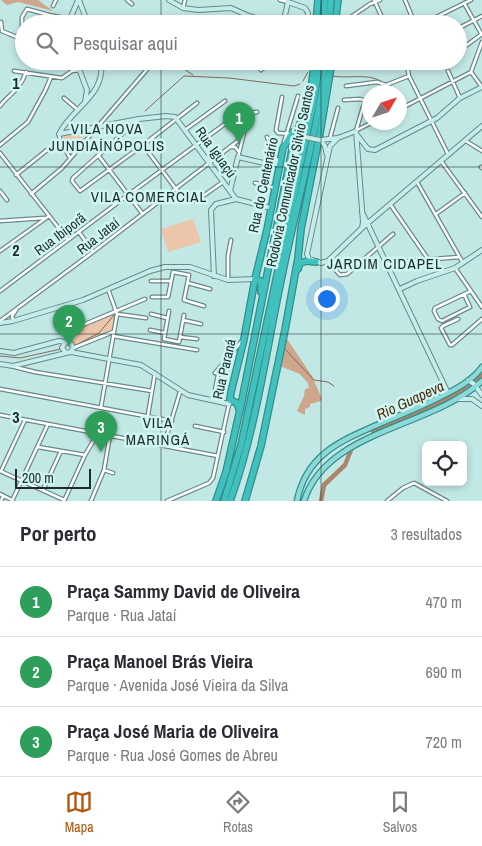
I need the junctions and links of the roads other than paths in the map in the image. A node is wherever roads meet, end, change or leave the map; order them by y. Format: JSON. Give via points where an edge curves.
{"nodes":[{"id":1,"x":56,"y":0,"type":"edge"},
{"id":2,"x":79,"y":0,"type":"edge"},
{"id":3,"x":127,"y":0,"type":"edge"},
{"id":4,"x":169,"y":0,"type":"edge"},
{"id":5,"x":185,"y":0,"type":"edge"},
{"id":6,"x":280,"y":0,"type":"edge"},
{"id":7,"x":318,"y":0,"type":"edge"},
{"id":8,"x":325,"y":0,"type":"edge"},
{"id":9,"x":331,"y":0,"type":"edge"},
{"id":10,"x":339,"y":0,"type":"edge"},
{"id":11,"x":380,"y":0,"type":"edge"},
{"id":12,"x":405,"y":0,"type":"edge"},
{"id":13,"x":470,"y":0,"type":"edge"},
{"id":14,"x":288,"y":1,"type":"edge"},
{"id":15,"x":372,"y":2,"type":"edge"},
{"id":16,"x":464,"y":3,"type":"junction"},
{"id":17,"x":132,"y":4,"type":"dead end"},
{"id":18,"x":53,"y":6,"type":"dead end"},
{"id":19,"x":183,"y":8,"type":"junction"},
{"id":20,"x":73,"y":9,"type":"junction"},
{"id":21,"x":82,"y":9,"type":"junction"},
{"id":22,"x":23,"y":15,"type":"edge"},
{"id":23,"x":49,"y":15,"type":"edge"},
{"id":24,"x":70,"y":15,"type":"edge"},
{"id":25,"x":84,"y":15,"type":"edge"},
{"id":26,"x":247,"y":15,"type":"edge"},
{"id":27,"x":284,"y":15,"type":"edge"},
{"id":28,"x":308,"y":15,"type":"edge"},
{"id":29,"x":317,"y":15,"type":"edge"},
{"id":30,"x":324,"y":15,"type":"edge"},
{"id":31,"x":330,"y":15,"type":"edge"},
{"id":32,"x":338,"y":15,"type":"edge"},
{"id":33,"x":354,"y":15,"type":"edge"},
{"id":34,"x":380,"y":15,"type":"edge"},
{"id":35,"x":411,"y":15,"type":"edge"},
{"id":36,"x":440,"y":15,"type":"edge"},
{"id":37,"x":482,"y":16,"type":"edge"},
{"id":38,"x":473,"y":21,"type":"junction"},
{"id":39,"x":1,"y":22,"type":"dead end"},
{"id":40,"x":467,"y":24,"type":"edge"},
{"id":41,"x":482,"y":35,"type":"edge"},
{"id":42,"x":15,"y":36,"type":"edge"},
{"id":43,"x":482,"y":42,"type":"edge"},
{"id":44,"x":467,"y":45,"type":"dead end"},
{"id":45,"x":79,"y":70,"type":"joint"},
{"id":46,"x":101,"y":70,"type":"edge"},
{"id":47,"x":147,"y":70,"type":"edge"},
{"id":48,"x":312,"y":70,"type":"edge"},
{"id":49,"x":319,"y":70,"type":"edge"},
{"id":50,"x":325,"y":70,"type":"edge"},
{"id":51,"x":330,"y":70,"type":"edge"},
{"id":52,"x":408,"y":70,"type":"edge"},
{"id":53,"x":14,"y":71,"type":"dead end"},
{"id":54,"x":26,"y":72,"type":"junction"},
{"id":55,"x":448,"y":72,"type":"dead end"},
{"id":56,"x":471,"y":72,"type":"junction"},
{"id":57,"x":409,"y":76,"type":"junction"},
{"id":58,"x":51,"y":77,"type":"junction"},
{"id":59,"x":452,"y":83,"type":"junction"},
{"id":60,"x":386,"y":85,"type":"joint"},
{"id":61,"x":346,"y":86,"type":"dead end"},
{"id":62,"x":482,"y":87,"type":"edge"},
{"id":63,"x":87,"y":90,"type":"junction"},
{"id":64,"x":96,"y":91,"type":"junction"},
{"id":65,"x":298,"y":96,"type":"dead end"},
{"id":66,"x":282,"y":97,"type":"dead end"},
{"id":67,"x":64,"y":98,"type":"dead end"},
{"id":68,"x":460,"y":98,"type":"junction"},
{"id":69,"x":420,"y":99,"type":"junction"},
{"id":70,"x":344,"y":100,"type":"dead end"},
{"id":71,"x":225,"y":101,"type":"dead end"},
{"id":72,"x":362,"y":101,"type":"edge"},
{"id":73,"x":86,"y":102,"type":"junction"},
{"id":74,"x":197,"y":103,"type":"dead end"},
{"id":75,"x":0,"y":106,"type":"edge"},
{"id":76,"x":407,"y":106,"type":"edge"},
{"id":77,"x":338,"y":108,"type":"dead end"},
{"id":78,"x":78,"y":110,"type":"junction"},
{"id":79,"x":362,"y":110,"type":"edge"},
{"id":80,"x":257,"y":112,"type":"dead end"},
{"id":81,"x":249,"y":113,"type":"junction"},
{"id":82,"x":139,"y":119,"type":"junction"},
{"id":83,"x":178,"y":119,"type":"junction"},
{"id":84,"x":431,"y":121,"type":"junction"},
{"id":85,"x":482,"y":126,"type":"edge"},
{"id":86,"x":97,"y":127,"type":"junction"},
{"id":87,"x":186,"y":130,"type":"junction"},
{"id":88,"x":362,"y":130,"type":"edge"},
{"id":89,"x":357,"y":133,"type":"junction"},
{"id":90,"x":59,"y":134,"type":"junction"},
{"id":91,"x":294,"y":135,"type":"junction"},
{"id":92,"x":243,"y":137,"type":"junction"},
{"id":93,"x":267,"y":137,"type":"dead end"},
{"id":94,"x":338,"y":138,"type":"junction"},
{"id":95,"x":320,"y":140,"type":"junction"},
{"id":96,"x":329,"y":140,"type":"junction"},
{"id":97,"x":466,"y":141,"type":"junction"},
{"id":98,"x":115,"y":142,"type":"junction"},
{"id":99,"x":196,"y":144,"type":"junction"},
{"id":100,"x":0,"y":145,"type":"edge"},
{"id":101,"x":143,"y":145,"type":"junction"},
{"id":102,"x":231,"y":147,"type":"junction"},
{"id":103,"x":47,"y":150,"type":"dead end"},
{"id":104,"x":482,"y":151,"type":"edge"},
{"id":105,"x":0,"y":154,"type":"edge"},
{"id":106,"x":239,"y":154,"type":"junction"},
{"id":107,"x":98,"y":155,"type":"junction"},
{"id":108,"x":448,"y":156,"type":"junction"},
{"id":109,"x":327,"y":157,"type":"junction"},
{"id":110,"x":70,"y":158,"type":"junction"},
{"id":111,"x":441,"y":162,"type":"junction"},
{"id":112,"x":210,"y":163,"type":"junction"},
{"id":113,"x":279,"y":164,"type":"junction"},
{"id":114,"x":289,"y":166,"type":"junction"},
{"id":115,"x":110,"y":170,"type":"junction"},
{"id":116,"x":162,"y":170,"type":"junction"},
{"id":117,"x":16,"y":175,"type":"junction"},
{"id":118,"x":233,"y":178,"type":"junction"},
{"id":119,"x":223,"y":182,"type":"junction"},
{"id":120,"x":417,"y":182,"type":"junction"},
{"id":121,"x":255,"y":183,"type":"dead end"},
{"id":122,"x":275,"y":188,"type":"junction"},
{"id":123,"x":176,"y":189,"type":"junction"},
{"id":124,"x":0,"y":191,"type":"edge"},
{"id":125,"x":230,"y":191,"type":"junction"},
{"id":126,"x":465,"y":193,"type":"junction"},
{"id":127,"x":31,"y":194,"type":"junction"},
{"id":128,"x":128,"y":195,"type":"junction"},
{"id":129,"x":236,"y":199,"type":"junction"},
{"id":130,"x":7,"y":200,"type":"dead end"},
{"id":131,"x":390,"y":204,"type":"junction"},
{"id":132,"x":271,"y":208,"type":"junction"},
{"id":133,"x":362,"y":212,"type":"junction"},
{"id":134,"x":142,"y":213,"type":"junction"},
{"id":135,"x":436,"y":214,"type":"junction"},
{"id":136,"x":50,"y":216,"type":"junction"},
{"id":137,"x":482,"y":217,"type":"edge"},
{"id":138,"x":45,"y":218,"type":"junction"},
{"id":139,"x":0,"y":221,"type":"edge"},
{"id":140,"x":368,"y":223,"type":"junction"},
{"id":141,"x":362,"y":228,"type":"junction"},
{"id":142,"x":79,"y":232,"type":"junction"},
{"id":143,"x":392,"y":234,"type":"dead end"},
{"id":144,"x":68,"y":240,"type":"junction"},
{"id":145,"x":230,"y":240,"type":"dead end"},
{"id":146,"x":264,"y":245,"type":"junction"},
{"id":147,"x":0,"y":246,"type":"edge"},
{"id":148,"x":7,"y":246,"type":"junction"},
{"id":149,"x":379,"y":246,"type":"junction"},
{"id":150,"x":0,"y":251,"type":"edge"},
{"id":151,"x":480,"y":251,"type":"edge"},
{"id":152,"x":93,"y":252,"type":"junction"},
{"id":153,"x":459,"y":257,"type":"junction"},
{"id":154,"x":482,"y":257,"type":"edge"},
{"id":155,"x":428,"y":259,"type":"junction"},
{"id":156,"x":316,"y":262,"type":"junction"},
{"id":157,"x":328,"y":262,"type":"junction"},
{"id":158,"x":463,"y":263,"type":"junction"},
{"id":159,"x":183,"y":266,"type":"junction"},
{"id":160,"x":455,"y":268,"type":"junction"},
{"id":161,"x":390,"y":269,"type":"junction"},
{"id":162,"x":179,"y":272,"type":"junction"},
{"id":163,"x":184,"y":273,"type":"junction"},
{"id":164,"x":268,"y":273,"type":"junction"},
{"id":165,"x":214,"y":276,"type":"junction"},
{"id":166,"x":255,"y":279,"type":"junction"},
{"id":167,"x":228,"y":280,"type":"junction"},
{"id":168,"x":152,"y":281,"type":"dead end"},
{"id":169,"x":171,"y":281,"type":"junction"},
{"id":170,"x":188,"y":283,"type":"junction"},
{"id":171,"x":292,"y":285,"type":"junction"},
{"id":172,"x":108,"y":289,"type":"junction"},
{"id":173,"x":210,"y":289,"type":"dead end"},
{"id":174,"x":400,"y":289,"type":"junction"},
{"id":175,"x":0,"y":291,"type":"edge"},
{"id":176,"x":471,"y":291,"type":"junction"},
{"id":177,"x":464,"y":294,"type":"junction"},
{"id":178,"x":152,"y":297,"type":"dead end"},
{"id":179,"x":145,"y":299,"type":"dead end"},
{"id":180,"x":204,"y":306,"type":"dead end"},
{"id":181,"x":482,"y":307,"type":"edge"},
{"id":182,"x":17,"y":309,"type":"junction"},
{"id":183,"x":117,"y":310,"type":"junction"},
{"id":184,"x":169,"y":311,"type":"dead end"},
{"id":185,"x":260,"y":312,"type":"junction"},
{"id":186,"x":117,"y":314,"type":"junction"},
{"id":187,"x":151,"y":314,"type":"dead end"},
{"id":188,"x":184,"y":315,"type":"dead end"},
{"id":189,"x":146,"y":318,"type":"dead end"},
{"id":190,"x":168,"y":318,"type":"junction"},
{"id":191,"x":458,"y":319,"type":"dead end"},
{"id":192,"x":482,"y":319,"type":"edge"},
{"id":193,"x":183,"y":320,"type":"junction"},
{"id":194,"x":13,"y":321,"type":"junction"},
{"id":195,"x":0,"y":322,"type":"edge"},
{"id":196,"x":201,"y":324,"type":"dead end"},
{"id":197,"x":78,"y":327,"type":"dead end"},
{"id":198,"x":150,"y":330,"type":"dead end"},
{"id":199,"x":114,"y":332,"type":"junction"},
{"id":200,"x":165,"y":333,"type":"junction"},
{"id":201,"x":113,"y":336,"type":"junction"},
{"id":202,"x":180,"y":337,"type":"junction"},
{"id":203,"x":197,"y":339,"type":"dead end"},
{"id":204,"x":244,"y":339,"type":"junction"},
{"id":205,"x":170,"y":340,"type":"junction"},
{"id":206,"x":174,"y":341,"type":"junction"},
{"id":207,"x":66,"y":342,"type":"junction"},
{"id":208,"x":53,"y":343,"type":"junction"},
{"id":209,"x":169,"y":345,"type":"junction"},
{"id":210,"x":62,"y":346,"type":"junction"},
{"id":211,"x":173,"y":346,"type":"junction"},
{"id":212,"x":197,"y":350,"type":"dead end"},
{"id":213,"x":0,"y":351,"type":"edge"},
{"id":214,"x":70,"y":351,"type":"junction"},
{"id":215,"x":108,"y":359,"type":"junction"},
{"id":216,"x":30,"y":362,"type":"junction"},
{"id":217,"x":0,"y":364,"type":"edge"},
{"id":218,"x":13,"y":366,"type":"junction"},
{"id":219,"x":220,"y":368,"type":"junction"},
{"id":220,"x":482,"y":368,"type":"edge"},
{"id":221,"x":34,"y":372,"type":"junction"},
{"id":222,"x":215,"y":373,"type":"dead end"},
{"id":223,"x":157,"y":374,"type":"junction"},
{"id":224,"x":482,"y":381,"type":"edge"},
{"id":225,"x":105,"y":383,"type":"junction"},
{"id":226,"x":472,"y":383,"type":"junction"},
{"id":227,"x":245,"y":386,"type":"junction"},
{"id":228,"x":0,"y":389,"type":"edge"},
{"id":229,"x":152,"y":391,"type":"junction"},
{"id":230,"x":180,"y":392,"type":"junction"},
{"id":231,"x":231,"y":392,"type":"junction"},
{"id":232,"x":448,"y":393,"type":"junction"},
{"id":233,"x":482,"y":395,"type":"edge"},
{"id":234,"x":241,"y":396,"type":"junction"},
{"id":235,"x":458,"y":399,"type":"junction"},
{"id":236,"x":213,"y":400,"type":"junction"},
{"id":237,"x":231,"y":402,"type":"junction"},
{"id":238,"x":482,"y":406,"type":"edge"},
{"id":239,"x":101,"y":407,"type":"junction"},
{"id":240,"x":240,"y":410,"type":"junction"},
{"id":241,"x":148,"y":415,"type":"junction"},
{"id":242,"x":0,"y":417,"type":"edge"},
{"id":243,"x":25,"y":420,"type":"junction"},
{"id":244,"x":172,"y":421,"type":"junction"},
{"id":245,"x":48,"y":424,"type":"junction"},
{"id":246,"x":195,"y":426,"type":"dead end"},
{"id":247,"x":367,"y":429,"type":"junction"},
{"id":248,"x":224,"y":432,"type":"junction"},
{"id":249,"x":98,"y":433,"type":"junction"},
{"id":250,"x":110,"y":435,"type":"junction"},
{"id":251,"x":350,"y":436,"type":"junction"},
{"id":252,"x":369,"y":439,"type":"junction"},
{"id":253,"x":164,"y":446,"type":"junction"},
{"id":254,"x":353,"y":446,"type":"junction"},
{"id":255,"x":38,"y":447,"type":"junction"},
{"id":256,"x":61,"y":451,"type":"junction"},
{"id":257,"x":85,"y":455,"type":"junction"},
{"id":258,"x":218,"y":456,"type":"junction"},
{"id":259,"x":104,"y":470,"type":"junction"},
{"id":260,"x":1,"y":471,"type":"edge"},
{"id":261,"x":113,"y":472,"type":"dead end"},
{"id":262,"x":22,"y":481,"type":"junction"},
{"id":263,"x":43,"y":490,"type":"junction"},
{"id":264,"x":2,"y":495,"type":"edge"},
{"id":265,"x":13,"y":500,"type":"edge"},
{"id":266,"x":64,"y":500,"type":"edge"},
{"id":267,"x":1,"y":501,"type":"edge"},
{"id":268,"x":91,"y":501,"type":"edge"},
{"id":269,"x":167,"y":501,"type":"edge"},
{"id":270,"x":216,"y":501,"type":"edge"},
{"id":271,"x":224,"y":501,"type":"edge"},
{"id":272,"x":230,"y":501,"type":"edge"},
{"id":273,"x":245,"y":501,"type":"edge"},
{"id":274,"x":297,"y":501,"type":"edge"},
{"id":275,"x":304,"y":501,"type":"edge"},
{"id":276,"x":387,"y":501,"type":"edge"},
{"id":277,"x":447,"y":501,"type":"edge"}],
"edges":[{"from":1,"to":18,"type":"street"},
{"from":2,"to":20,"type":"street"},
{"from":2,"to":21,"type":"street"},
{"from":3,"to":17,"type":"street"},
{"from":4,"to":19,"type":"street"},
{"from":5,"to":19,"type":"street"},
{"from":6,"to":14,"type":"street"},
{"from":7,"to":29,"type":"highway"},
{"from":8,"to":30,"type":"highway"},
{"from":9,"to":31,"type":"highway"},
{"from":10,"to":32,"type":"highway"},
{"from":11,"to":15,"type":"street"},
{"from":12,"to":35,"type":"street"},
{"from":13,"to":16,"type":"street"},
{"from":14,"to":27,"type":"street"},
{"from":14,"to":28,"type":"street","via":[[305,8]]},
{"from":15,"to":33,"type":"street"},
{"from":15,"to":34,"type":"street"},
{"from":16,"to":36,"type":"street"},
{"from":16,"to":38,"type":"street"},
{"from":19,"to":26,"type":"street","via":[[231,8]]},
{"from":20,"to":21,"type":"street","via":[[78,6]]},
{"from":20,"to":24,"type":"street"},
{"from":21,"to":25,"type":"street"},
{"from":22,"to":23,"type":"street","via":[[27,9]]},
{"from":37,"to":38,"type":"street"},
{"from":38,"to":40,"type":"street"},
{"from":38,"to":41,"type":"street"},
{"from":39,"to":42,"type":"street","via":[[2,31]]},
{"from":41,"to":44,"type":"street"},
{"from":43,"to":56,"type":"street"},
{"from":45,"to":58,"type":"street","via":[[62,78]]},
{"from":45,"to":63,"type":"street"},
{"from":46,"to":64,"type":"street"},
{"from":47,"to":86,"type":"street"},
{"from":48,"to":91,"type":"highway","via":[[308,97]]},
{"from":49,"to":271,"type":"highway","name":"Rodovia Comunicador Silvio Santos","via":[[241,445]]},
{"from":50,"to":272,"type":"highway","name":"Rodovia Comunicador Silvio Santos","via":[[248,439]]},
{"from":51,"to":171,"type":"highway"},
{"from":52,"to":57,"type":"street"},
{"from":53,"to":54,"type":"street"},
{"from":54,"to":58,"type":"street"},
{"from":54,"to":75,"type":"street","via":[[21,84]]},
{"from":55,"to":59,"type":"street"},
{"from":56,"to":59,"type":"street"},
{"from":56,"to":62,"type":"street"},
{"from":57,"to":60,"type":"street"},
{"from":57,"to":69,"type":"street"},
{"from":58,"to":100,"type":"street","via":[[28,122]]},
{"from":59,"to":68,"type":"street"},
{"from":59,"to":69,"type":"street"},
{"from":60,"to":61,"type":"street","via":[[377,82]]},
{"from":62,"to":68,"type":"street"},
{"from":63,"to":64,"type":"street","via":[[91,93]]},
{"from":63,"to":73,"type":"street"},
{"from":64,"to":73,"type":"street"},
{"from":65,"to":91,"type":"street","name":"Rua do Centenário"},
{"from":66,"to":91,"type":"street","via":[[276,130]]},
{"from":67,"to":78,"type":"street"},
{"from":68,"to":84,"type":"street"},
{"from":69,"to":76,"type":"street"},
{"from":69,"to":84,"type":"street"},
{"from":70,"to":72,"type":"street"},
{"from":71,"to":87,"type":"street"},
{"from":73,"to":78,"type":"street"},
{"from":74,"to":83,"type":"street"},
{"from":77,"to":96,"type":"street"},
{"from":78,"to":90,"type":"street"},
{"from":79,"to":89,"type":"street"},
{"from":80,"to":81,"type":"street","name":"Rua Ibiporã"},
{"from":81,"to":92,"type":"street"},
{"from":81,"to":99,"type":"street","name":"Rua Ibiporã","via":[[233,118]]},
{"from":82,"to":83,"type":"street","name":"Rua Iguaçú","via":[[172,116]]},
{"from":82,"to":86,"type":"street"},
{"from":82,"to":98,"type":"street"},
{"from":83,"to":87,"type":"street","name":"Rua Iguaçú"},
{"from":83,"to":101,"type":"street"},
{"from":84,"to":89,"type":"street","via":[[375,150],[368,149]]},
{"from":84,"to":108,"type":"street"},
{"from":85,"to":97,"type":"street"},
{"from":86,"to":90,"type":"street"},
{"from":86,"to":110,"type":"street"},
{"from":87,"to":99,"type":"street","name":"Rua Iguaçú"},
{"from":88,"to":89,"type":"street"},
{"from":89,"to":94,"type":"street"},
{"from":89,"to":133,"type":"street"},
{"from":90,"to":110,"type":"street"},
{"from":91,"to":95,"type":"street","bridge":true},
{"from":91,"to":113,"type":"highway","name":"Rua do Centenário","via":[[283,148]]},
{"from":91,"to":114,"type":"highway"},
{"from":92,"to":102,"type":"street","name":"Rua Jataí"},
{"from":92,"to":106,"type":"street"},
{"from":93,"to":113,"type":"street"},
{"from":94,"to":96,"type":"street"},
{"from":94,"to":109,"type":"street","via":[[331,144]]},
{"from":95,"to":96,"type":"street"},
{"from":95,"to":109,"type":"street"},
{"from":97,"to":104,"type":"street"},
{"from":97,"to":108,"type":"street"},
{"from":98,"to":101,"type":"street","via":[[119,145]]},
{"from":98,"to":107,"type":"street"},
{"from":99,"to":112,"type":"street","name":"Rua Iguaçú"},
{"from":99,"to":116,"type":"street","name":"Rua Ibiporã"},
{"from":101,"to":115,"type":"street"},
{"from":101,"to":116,"type":"street"},
{"from":102,"to":106,"type":"street","via":[[235,147]]},
{"from":102,"to":112,"type":"street","name":"Rua Jataí"},
{"from":103,"to":117,"type":"street"},
{"from":105,"to":117,"type":"street"},
{"from":106,"to":113,"type":"street","via":[[268,164]]},
{"from":106,"to":118,"type":"street"},
{"from":107,"to":115,"type":"street"},
{"from":107,"to":115,"type":"street","via":[[72,178],[80,191]]},
{"from":108,"to":111,"type":"street"},
{"from":109,"to":156,"type":"street","via":[[307,254]]},
{"from":110,"to":127,"type":"street","via":[[57,174]]},
{"from":111,"to":120,"type":"street"},
{"from":111,"to":126,"type":"street"},
{"from":112,"to":119,"type":"street","name":"Rua Iguaçú"},
{"from":112,"to":123,"type":"street","name":"Rua Jataí"},
{"from":113,"to":114,"type":"highway","via":[[286,159]]},
{"from":113,"to":122,"type":"highway","name":"Rua do Centenário"},
{"from":114,"to":164,"type":"highway"},
{"from":115,"to":128,"type":"street"},
{"from":116,"to":123,"type":"street"},
{"from":116,"to":128,"type":"street","name":"Rua Ibiporã"},
{"from":117,"to":127,"type":"street"},
{"from":118,"to":119,"type":"street"},
{"from":118,"to":125,"type":"street"},
{"from":119,"to":123,"type":"street","via":[[192,202],[184,199]]},
{"from":119,"to":125,"type":"street","name":"Rua Iguaçú"},
{"from":120,"to":131,"type":"street"},
{"from":120,"to":135,"type":"street"},
{"from":121,"to":122,"type":"street"},
{"from":122,"to":132,"type":"highway","name":"Rua do Centenário"},
{"from":123,"to":134,"type":"street","name":"Rua Jataí"},
{"from":124,"to":130,"type":"street"},
{"from":125,"to":129,"type":"street","name":"Rua Iguaçú"},
{"from":126,"to":135,"type":"street"},
{"from":126,"to":137,"type":"street"},
{"from":127,"to":136,"type":"street"},
{"from":128,"to":134,"type":"street"},
{"from":128,"to":142,"type":"street","name":"Rua Ibiporã"},
{"from":129,"to":132,"type":"street","name":"Rua Iguaçú"},
{"from":129,"to":165,"type":"street","via":[[216,204],[211,210]]},
{"from":131,"to":140,"type":"street"},
{"from":131,"to":155,"type":"street"},
{"from":132,"to":146,"type":"highway","name":"Rua do Centenário"},
{"from":133,"to":140,"type":"street"},
{"from":133,"to":141,"type":"street"},
{"from":134,"to":152,"type":"street","name":"Rua Jataí"},
{"from":135,"to":153,"type":"street"},
{"from":136,"to":138,"type":"street"},
{"from":136,"to":144,"type":"street"},
{"from":138,"to":139,"type":"street"},
{"from":138,"to":148,"type":"street"},
{"from":140,"to":141,"type":"street"},
{"from":140,"to":149,"type":"street"},
{"from":141,"to":157,"type":"street"},
{"from":142,"to":144,"type":"street","name":"Rua Ibiporã"},
{"from":142,"to":152,"type":"street"},
{"from":143,"to":149,"type":"street"},
{"from":144,"to":175,"type":"street","name":"Rua Ibiporã"},
{"from":145,"to":167,"type":"street"},
{"from":146,"to":164,"type":"highway","via":[[261,271],[262,275]]},
{"from":146,"to":166,"type":"highway","name":"Rua do Centenário"},
{"from":147,"to":148,"type":"street"},
{"from":148,"to":150,"type":"street"},
{"from":149,"to":157,"type":"street","via":[[345,275],[338,273]]},
{"from":149,"to":161,"type":"street"},
{"from":151,"to":154,"type":"street"},
{"from":151,"to":158,"type":"street"},
{"from":152,"to":182,"type":"street","name":"Rua Jataí"},
{"from":153,"to":155,"type":"street"},
{"from":153,"to":158,"type":"street"},
{"from":155,"to":161,"type":"street","via":[[409,261]]},
{"from":156,"to":157,"type":"street"},
{"from":156,"to":171,"type":"highway","via":[[300,263]]},
{"from":158,"to":160,"type":"street"},
{"from":159,"to":162,"type":"street"},
{"from":159,"to":163,"type":"street"},
{"from":159,"to":165,"type":"street"},
{"from":159,"to":172,"type":"street","via":[[158,268]]},
{"from":160,"to":174,"type":"street"},
{"from":160,"to":176,"type":"street"},
{"from":161,"to":174,"type":"street"},
{"from":162,"to":163,"type":"street"},
{"from":162,"to":169,"type":"street","via":[[173,272]]},
{"from":163,"to":170,"type":"street","via":[[189,275]]},
{"from":164,"to":185,"type":"highway"},
{"from":165,"to":167,"type":"street"},
{"from":166,"to":167,"type":"street"},
{"from":166,"to":185,"type":"highway","via":[[261,281]]},
{"from":166,"to":204,"type":"highway","name":"Rua Paraná"},
{"from":168,"to":169,"type":"street"},
{"from":169,"to":178,"type":"street","via":[[168,296]]},
{"from":170,"to":173,"type":"street"},
{"from":170,"to":180,"type":"street","via":[[184,300]]},
{"from":171,"to":273,"type":"highway","via":[[260,446]]},
{"from":172,"to":183,"type":"street"},
{"from":172,"to":194,"type":"street"},
{"from":174,"to":232,"type":"street"},
{"from":176,"to":177,"type":"street"},
{"from":176,"to":181,"type":"street"},
{"from":177,"to":177,"type":"street","via":[[435,308],[438,319],[442,321],[469,308]]},
{"from":179,"to":183,"type":"street"},
{"from":182,"to":194,"type":"street","via":[[12,316]]},
{"from":182,"to":195,"type":"street","name":"Rua Jataí"},
{"from":183,"to":186,"type":"street"},
{"from":183,"to":197,"type":"street"},
{"from":184,"to":190,"type":"street"},
{"from":185,"to":227,"type":"highway"},
{"from":186,"to":189,"type":"street"},
{"from":186,"to":199,"type":"street"},
{"from":187,"to":190,"type":"street"},
{"from":188,"to":193,"type":"street"},
{"from":190,"to":200,"type":"street"},
{"from":191,"to":192,"type":"street","via":[[442,327],[450,345]]},
{"from":193,"to":196,"type":"street"},
{"from":193,"to":202,"type":"street"},
{"from":194,"to":195,"type":"street"},
{"from":198,"to":200,"type":"street"},
{"from":199,"to":201,"type":"street"},
{"from":199,"to":214,"type":"street"},
{"from":200,"to":205,"type":"street","via":[[164,339]]},
{"from":201,"to":209,"type":"street"},
{"from":201,"to":215,"type":"street"},
{"from":202,"to":203,"type":"street"},
{"from":202,"to":206,"type":"street","via":[[179,342]]},
{"from":204,"to":219,"type":"street"},
{"from":204,"to":231,"type":"highway","name":"Rua Paraná"},
{"from":205,"to":206,"type":"street"},
{"from":205,"to":209,"type":"street"},
{"from":206,"to":211,"type":"street"},
{"from":207,"to":208,"type":"street"},
{"from":207,"to":210,"type":"street"},
{"from":207,"to":214,"type":"street","via":[[70,343]]},
{"from":208,"to":210,"type":"street"},
{"from":208,"to":213,"type":"street","via":[[14,353]]},
{"from":209,"to":211,"type":"street"},
{"from":210,"to":214,"type":"street","via":[[63,350]]},
{"from":211,"to":212,"type":"street"},
{"from":214,"to":215,"type":"street"},
{"from":214,"to":216,"type":"street"},
{"from":215,"to":223,"type":"street","via":[[142,365]]},
{"from":215,"to":225,"type":"street"},
{"from":216,"to":218,"type":"street"},
{"from":216,"to":221,"type":"street"},
{"from":217,"to":218,"type":"street"},
{"from":218,"to":221,"type":"street"},
{"from":219,"to":222,"type":"street"},
{"from":219,"to":236,"type":"street"},
{"from":220,"to":226,"type":"main road"},
{"from":221,"to":225,"type":"street"},
{"from":223,"to":229,"type":"street"},
{"from":223,"to":230,"type":"street"},
{"from":224,"to":226,"type":"main road"},
{"from":225,"to":229,"type":"street"},
{"from":225,"to":239,"type":"street"},
{"from":226,"to":232,"type":"main road"},
{"from":226,"to":233,"type":"street"},
{"from":226,"to":235,"type":"main road"},
{"from":227,"to":234,"type":"highway"},
{"from":227,"to":240,"type":"highway"},
{"from":228,"to":239,"type":"street"},
{"from":229,"to":241,"type":"street"},
{"from":230,"to":236,"type":"street"},
{"from":230,"to":244,"type":"street"},
{"from":231,"to":234,"type":"highway","via":[[235,398]]},
{"from":231,"to":237,"type":"highway","name":"Rua Paraná"},
{"from":232,"to":247,"type":"main road"},
{"from":234,"to":237,"type":"highway","via":[[240,400]]},
{"from":235,"to":238,"type":"street","via":[[472,399]]},
{"from":235,"to":252,"type":"main road"},
{"from":236,"to":237,"type":"street"},
{"from":237,"to":240,"type":"highway"},
{"from":237,"to":248,"type":"street","name":"Rua Paraná"},
{"from":239,"to":241,"type":"street"},
{"from":240,"to":270,"type":"highway"},
{"from":241,"to":244,"type":"street"},
{"from":242,"to":243,"type":"street"},
{"from":243,"to":245,"type":"street"},
{"from":243,"to":260,"type":"street"},
{"from":244,"to":253,"type":"street"},
{"from":245,"to":249,"type":"street"},
{"from":245,"to":255,"type":"street"},
{"from":246,"to":248,"type":"street"},
{"from":247,"to":251,"type":"main road"},
{"from":247,"to":252,"type":"main road","via":[[371,433]]},
{"from":248,"to":258,"type":"street","name":"Rua Paraná"},
{"from":249,"to":250,"type":"street"},
{"from":249,"to":257,"type":"street"},
{"from":250,"to":253,"type":"street"},
{"from":250,"to":259,"type":"street"},
{"from":251,"to":254,"type":"main road"},
{"from":251,"to":274,"type":"main road","via":[[317,460],[305,477]]},
{"from":252,"to":254,"type":"main road"},
{"from":253,"to":258,"type":"street"},
{"from":254,"to":275,"type":"main road","via":[[324,466]]},
{"from":255,"to":256,"type":"street"},
{"from":255,"to":262,"type":"street"},
{"from":256,"to":257,"type":"street"},
{"from":256,"to":263,"type":"street"},
{"from":257,"to":266,"type":"street"},
{"from":258,"to":269,"type":"street","name":"Rua Paraná","via":[[209,483]]},
{"from":259,"to":261,"type":"street"},
{"from":259,"to":268,"type":"street"},
{"from":260,"to":262,"type":"street"},
{"from":262,"to":263,"type":"street"},
{"from":262,"to":265,"type":"street"},
{"from":263,"to":266,"type":"street"},
{"from":264,"to":265,"type":"street"},
{"from":264,"to":267,"type":"street"},
{"from":276,"to":277,"type":"street","via":[[414,483]]}]}
